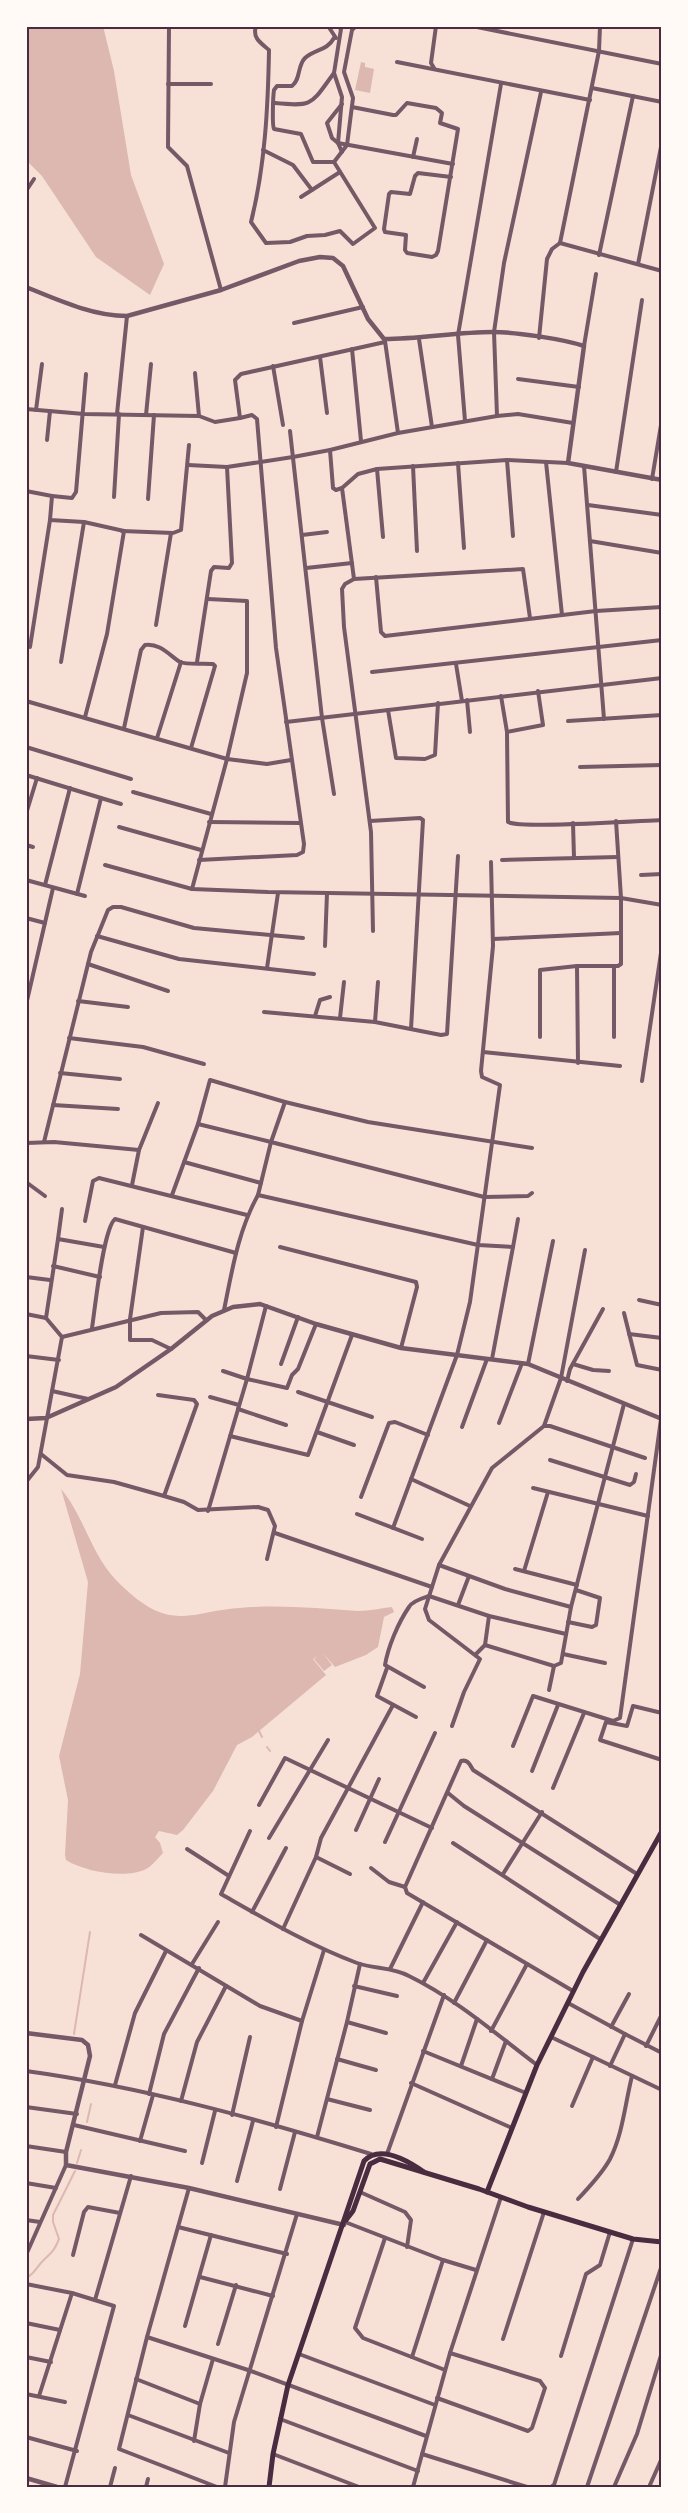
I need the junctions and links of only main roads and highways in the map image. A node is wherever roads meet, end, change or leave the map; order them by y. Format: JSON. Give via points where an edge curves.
{"nodes":[{"id":1,"x":662,"y":1831,"type":"edge"},
{"id":2,"x":424,"y":2172,"type":"junction"},
{"id":3,"x":487,"y":2192,"type":"junction"},
{"id":4,"x":344,"y":2223,"type":"junction"},
{"id":5,"x":662,"y":2242,"type":"edge"},
{"id":6,"x":269,"y":2487,"type":"edge"}],
"edges":[{"from":1,"to":3,"type":"main road","via":[[619,1904],[551,2037]]},
{"from":2,"to":3,"type":"main road"},
{"from":2,"to":4,"type":"main road","via":[[380,2160],[370,2164],[353,2211]]},
{"from":2,"to":4,"type":"main road","via":[[387,2154],[371,2154],[360,2170]]},
{"from":3,"to":5,"type":"main road","via":[[633,2239]]},
{"from":4,"to":6,"type":"main road","via":[[288,2385]]}]}
